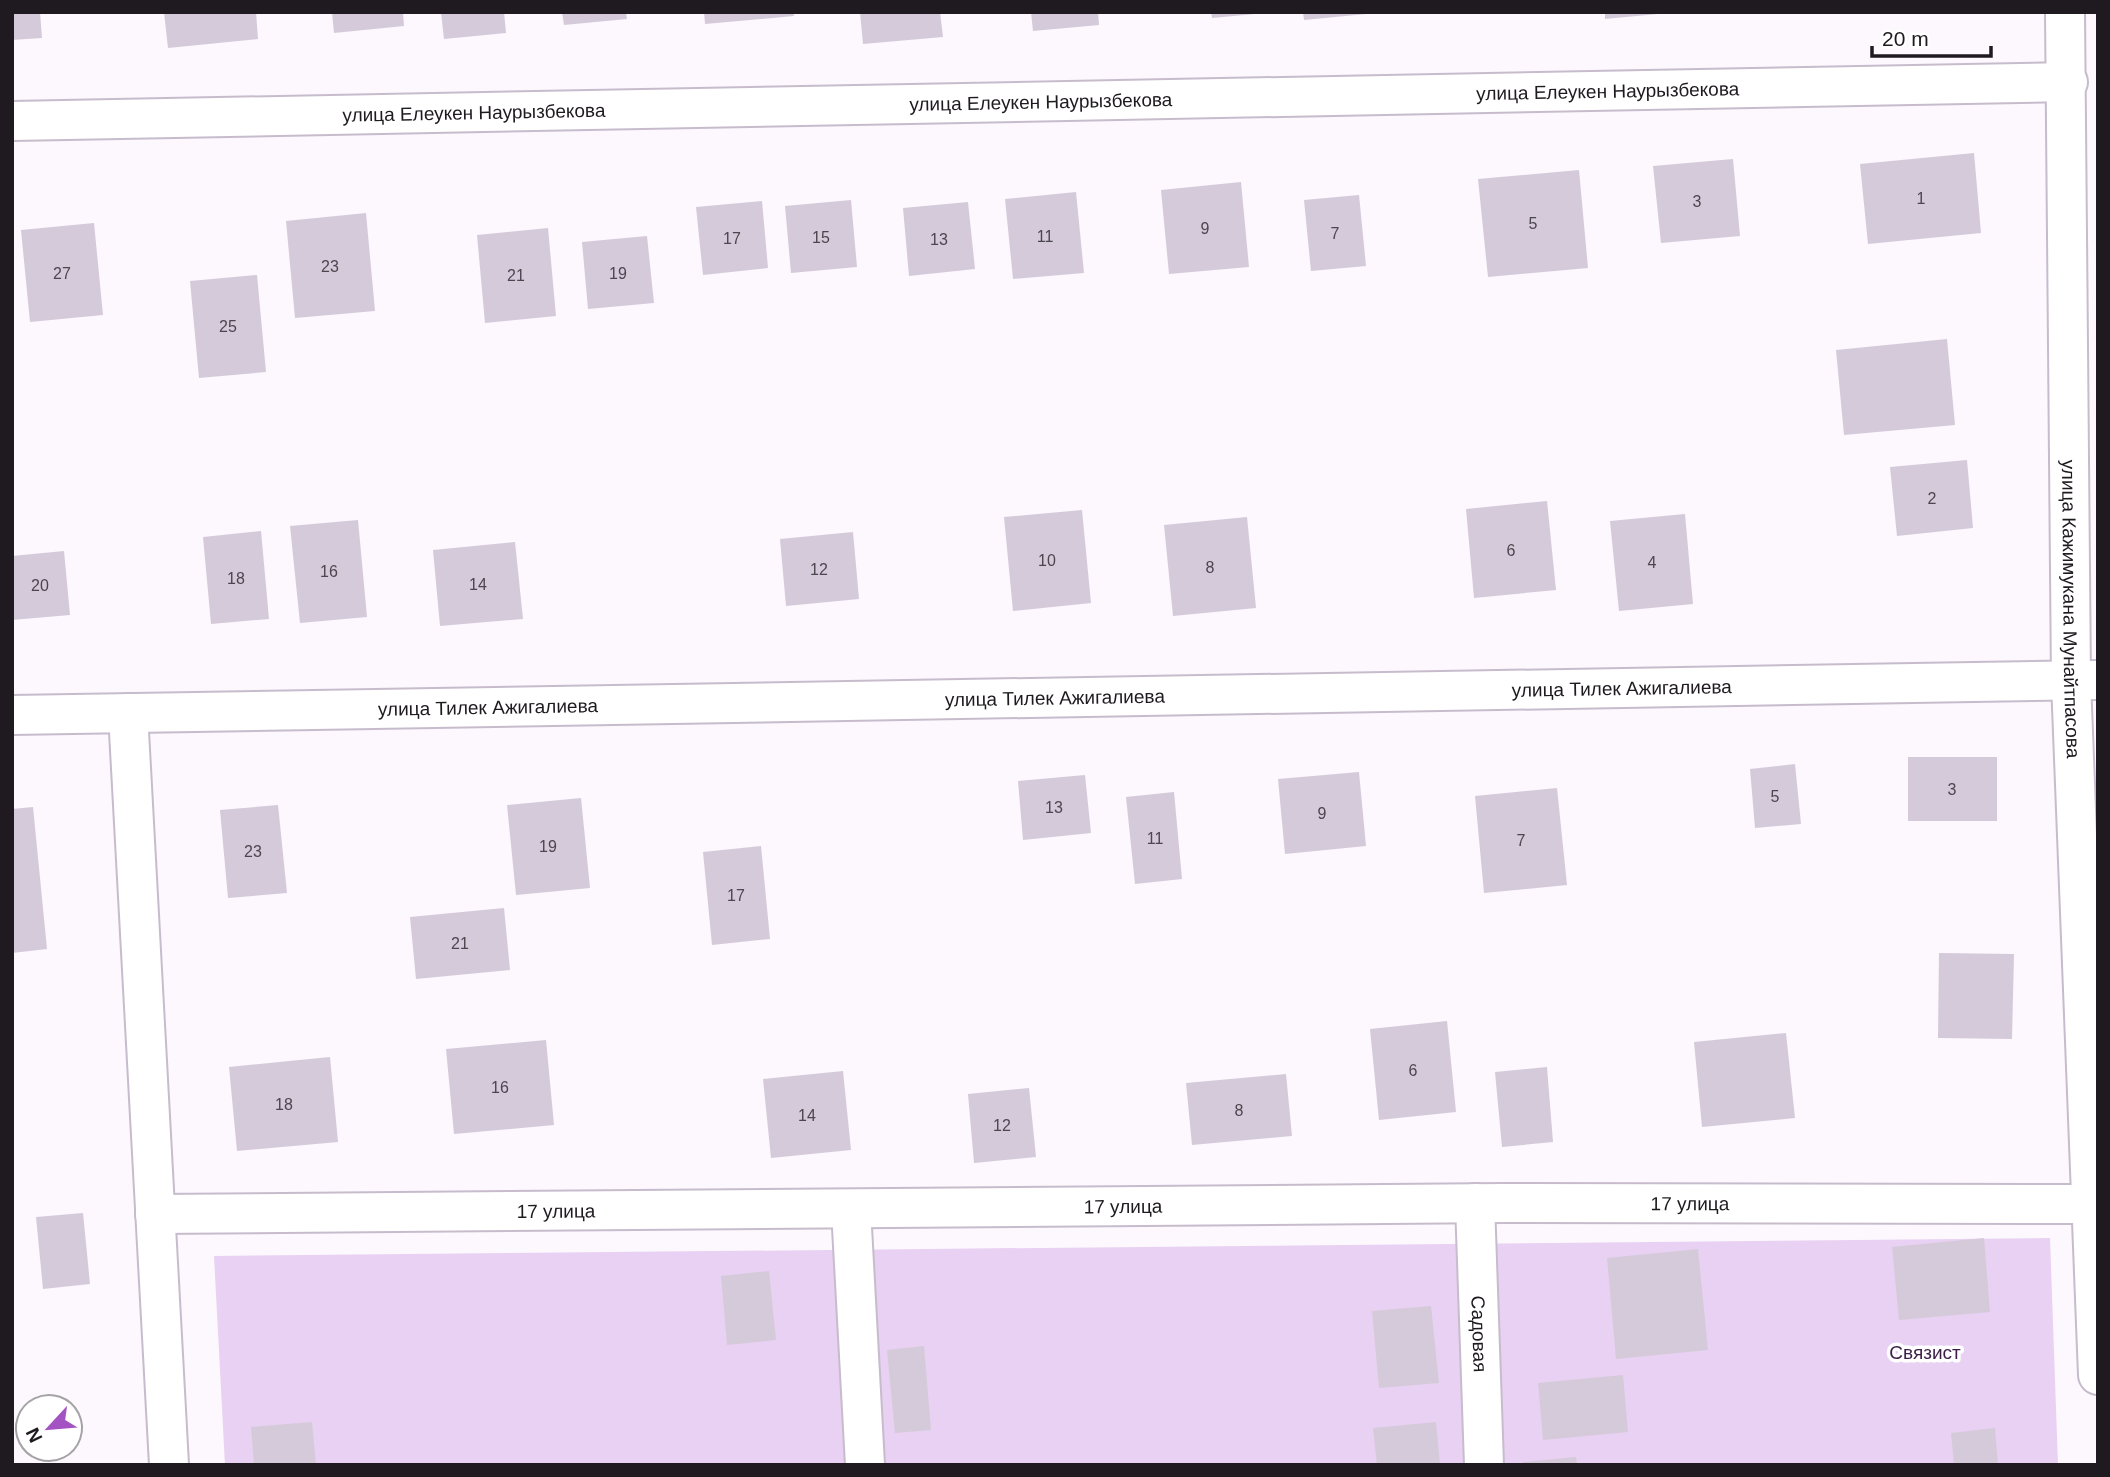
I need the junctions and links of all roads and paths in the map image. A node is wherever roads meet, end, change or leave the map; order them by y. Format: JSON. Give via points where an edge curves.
{"nodes":[{"id":1,"x":2066,"y":12,"type":"edge"},
{"id":2,"x":2068,"y":82,"type":"junction"},
{"id":3,"x":12,"y":121,"type":"edge"},
{"id":4,"x":2085,"y":681,"type":"edge"},
{"id":5,"x":128,"y":713,"type":"junction"},
{"id":6,"x":12,"y":715,"type":"edge"},
{"id":7,"x":1475,"y":1203,"type":"junction"},
{"id":8,"x":2090,"y":1204,"type":"junction"},
{"id":9,"x":851,"y":1209,"type":"junction"},
{"id":10,"x":155,"y":1214,"type":"junction"},
{"id":11,"x":2098,"y":1375,"type":"edge"},
{"id":12,"x":169,"y":1465,"type":"edge"},
{"id":13,"x":865,"y":1465,"type":"edge"},
{"id":14,"x":1484,"y":1465,"type":"edge"}],
"edges":[{"from":1,"to":2,"type":"street","name":"улица Кажимукана Мунайтпасова"},
{"from":2,"to":3,"type":"street","name":"улица Елеукен Наурызбекова"},
{"from":2,"to":4,"type":"street","name":"улица Кажимукана Мунайтпасова"},
{"from":4,"to":5,"type":"street","name":"улица Тилек Ажигалиева"},
{"from":4,"to":8,"type":"street","name":"улица Кажимукана Мунайтпасова"},
{"from":5,"to":6,"type":"street","name":"улица Тилек Ажигалиева"},
{"from":5,"to":10,"type":"street"},
{"from":7,"to":8,"type":"street","name":"17 улица"},
{"from":7,"to":9,"type":"street","name":"17 улица"},
{"from":7,"to":14,"type":"street","name":"Садовая"},
{"from":8,"to":11,"type":"street","name":"улица Кажимукана Мунайтпасова"},
{"from":9,"to":10,"type":"street","name":"17 улица"},
{"from":9,"to":13,"type":"street"},
{"from":10,"to":12,"type":"street"}]}
